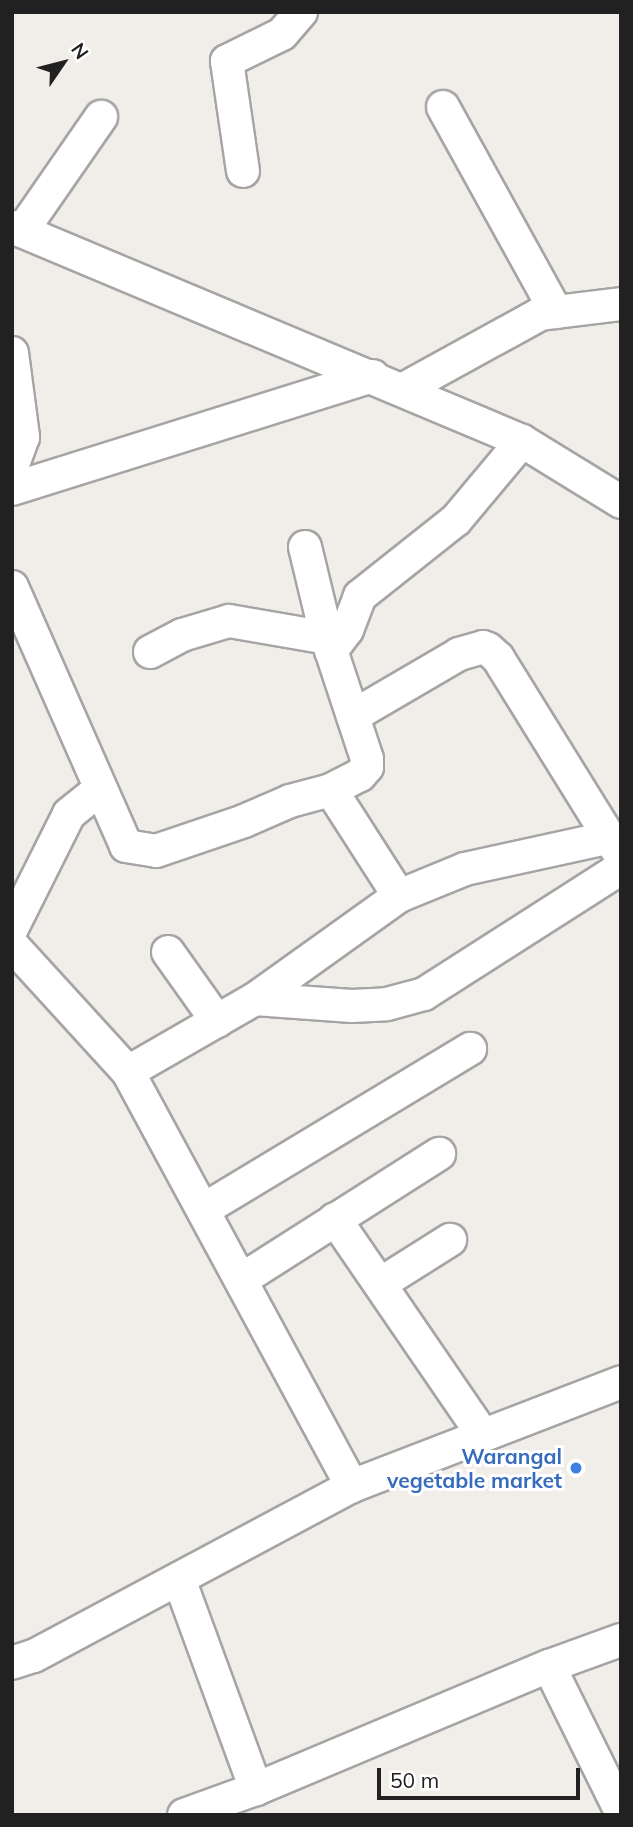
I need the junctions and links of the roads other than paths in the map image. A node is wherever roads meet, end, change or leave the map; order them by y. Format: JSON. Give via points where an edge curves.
{"nodes":[{"id":1,"x":301,"y":12,"type":"edge"},
{"id":2,"x":443,"y":107,"type":"dead end"},
{"id":3,"x":101,"y":117,"type":"dead end"},
{"id":4,"x":243,"y":171,"type":"dead end"},
{"id":5,"x":17,"y":229,"type":"edge"},
{"id":6,"x":621,"y":304,"type":"edge"},
{"id":7,"x":556,"y":312,"type":"junction"},
{"id":8,"x":12,"y":353,"type":"edge"},
{"id":9,"x":373,"y":376,"type":"junction"},
{"id":10,"x":402,"y":390,"type":"junction"},
{"id":11,"x":522,"y":441,"type":"junction"},
{"id":12,"x":13,"y":472,"type":"edge"},
{"id":13,"x":621,"y":502,"type":"edge"},
{"id":14,"x":305,"y":547,"type":"dead end"},
{"id":15,"x":12,"y":587,"type":"edge"},
{"id":16,"x":329,"y":644,"type":"junction"},
{"id":17,"x":150,"y":652,"type":"dead end"},
{"id":18,"x":353,"y":716,"type":"junction"},
{"id":19,"x":99,"y":790,"type":"junction"},
{"id":20,"x":331,"y":790,"type":"junction"},
{"id":21,"x":614,"y":847,"type":"edge"},
{"id":22,"x":621,"y":868,"type":"edge"},
{"id":23,"x":399,"y":897,"type":"junction"},
{"id":24,"x":12,"y":928,"type":"edge"},
{"id":25,"x":12,"y":945,"type":"edge"},
{"id":26,"x":168,"y":952,"type":"dead end"},
{"id":27,"x":255,"y":999,"type":"junction"},
{"id":28,"x":216,"y":1021,"type":"junction"},
{"id":29,"x":470,"y":1049,"type":"dead end"},
{"id":30,"x":128,"y":1072,"type":"junction"},
{"id":31,"x":439,"y":1154,"type":"dead end"},
{"id":32,"x":203,"y":1210,"type":"junction"},
{"id":33,"x":335,"y":1219,"type":"junction"},
{"id":34,"x":450,"y":1240,"type":"dead end"},
{"id":35,"x":241,"y":1280,"type":"junction"},
{"id":36,"x":380,"y":1284,"type":"junction"},
{"id":37,"x":621,"y":1382,"type":"edge"},
{"id":38,"x":482,"y":1434,"type":"junction"},
{"id":39,"x":352,"y":1486,"type":"junction"},
{"id":40,"x":179,"y":1579,"type":"junction"},
{"id":41,"x":621,"y":1640,"type":"edge"},
{"id":42,"x":12,"y":1662,"type":"edge"},
{"id":43,"x":549,"y":1666,"type":"junction"},
{"id":44,"x":256,"y":1789,"type":"junction"},
{"id":45,"x":620,"y":1814,"type":"edge"},
{"id":46,"x":184,"y":1815,"type":"edge"}],
"edges":[{"from":1,"to":4,"type":"street","via":[[282,34],[227,61]]},
{"from":2,"to":7,"type":"street"},
{"from":3,"to":5,"type":"street"},
{"from":5,"to":9,"type":"street"},
{"from":6,"to":7,"type":"street"},
{"from":7,"to":10,"type":"street","via":[[540,314]]},
{"from":8,"to":12,"type":"street","via":[[23,437]]},
{"from":9,"to":10,"type":"street"},
{"from":9,"to":12,"type":"street"},
{"from":10,"to":11,"type":"street"},
{"from":11,"to":13,"type":"street"},
{"from":11,"to":16,"type":"street","via":[[456,520],[360,596],[347,630]]},
{"from":14,"to":16,"type":"street"},
{"from":15,"to":19,"type":"street"},
{"from":16,"to":17,"type":"street","via":[[229,621],[182,635]]},
{"from":16,"to":18,"type":"street"},
{"from":18,"to":20,"type":"street","via":[[367,766],[360,775]]},
{"from":18,"to":21,"type":"street","via":[[459,654],[488,649],[498,658]]},
{"from":19,"to":20,"type":"street","via":[[125,846],[156,851]]},
{"from":19,"to":24,"type":"street","via":[[69,814]]},
{"from":20,"to":23,"type":"street"},
{"from":21,"to":23,"type":"street","via":[[465,869]]},
{"from":22,"to":27,"type":"street","via":[[424,994],[387,1004],[352,1006]]},
{"from":23,"to":27,"type":"street"},
{"from":25,"to":30,"type":"street"},
{"from":26,"to":28,"type":"street"},
{"from":27,"to":28,"type":"street"},
{"from":28,"to":30,"type":"street"},
{"from":29,"to":32,"type":"street"},
{"from":30,"to":32,"type":"street"},
{"from":31,"to":33,"type":"street"},
{"from":32,"to":35,"type":"street"},
{"from":33,"to":35,"type":"street"},
{"from":33,"to":36,"type":"street"},
{"from":34,"to":36,"type":"street"},
{"from":35,"to":39,"type":"street"},
{"from":36,"to":38,"type":"street"},
{"from":37,"to":38,"type":"street"},
{"from":38,"to":39,"type":"street"},
{"from":39,"to":40,"type":"street"},
{"from":40,"to":42,"type":"street","via":[[33,1657]]},
{"from":40,"to":44,"type":"street"},
{"from":41,"to":43,"type":"street"},
{"from":43,"to":44,"type":"street"},
{"from":43,"to":45,"type":"street"},
{"from":44,"to":46,"type":"street"}]}
